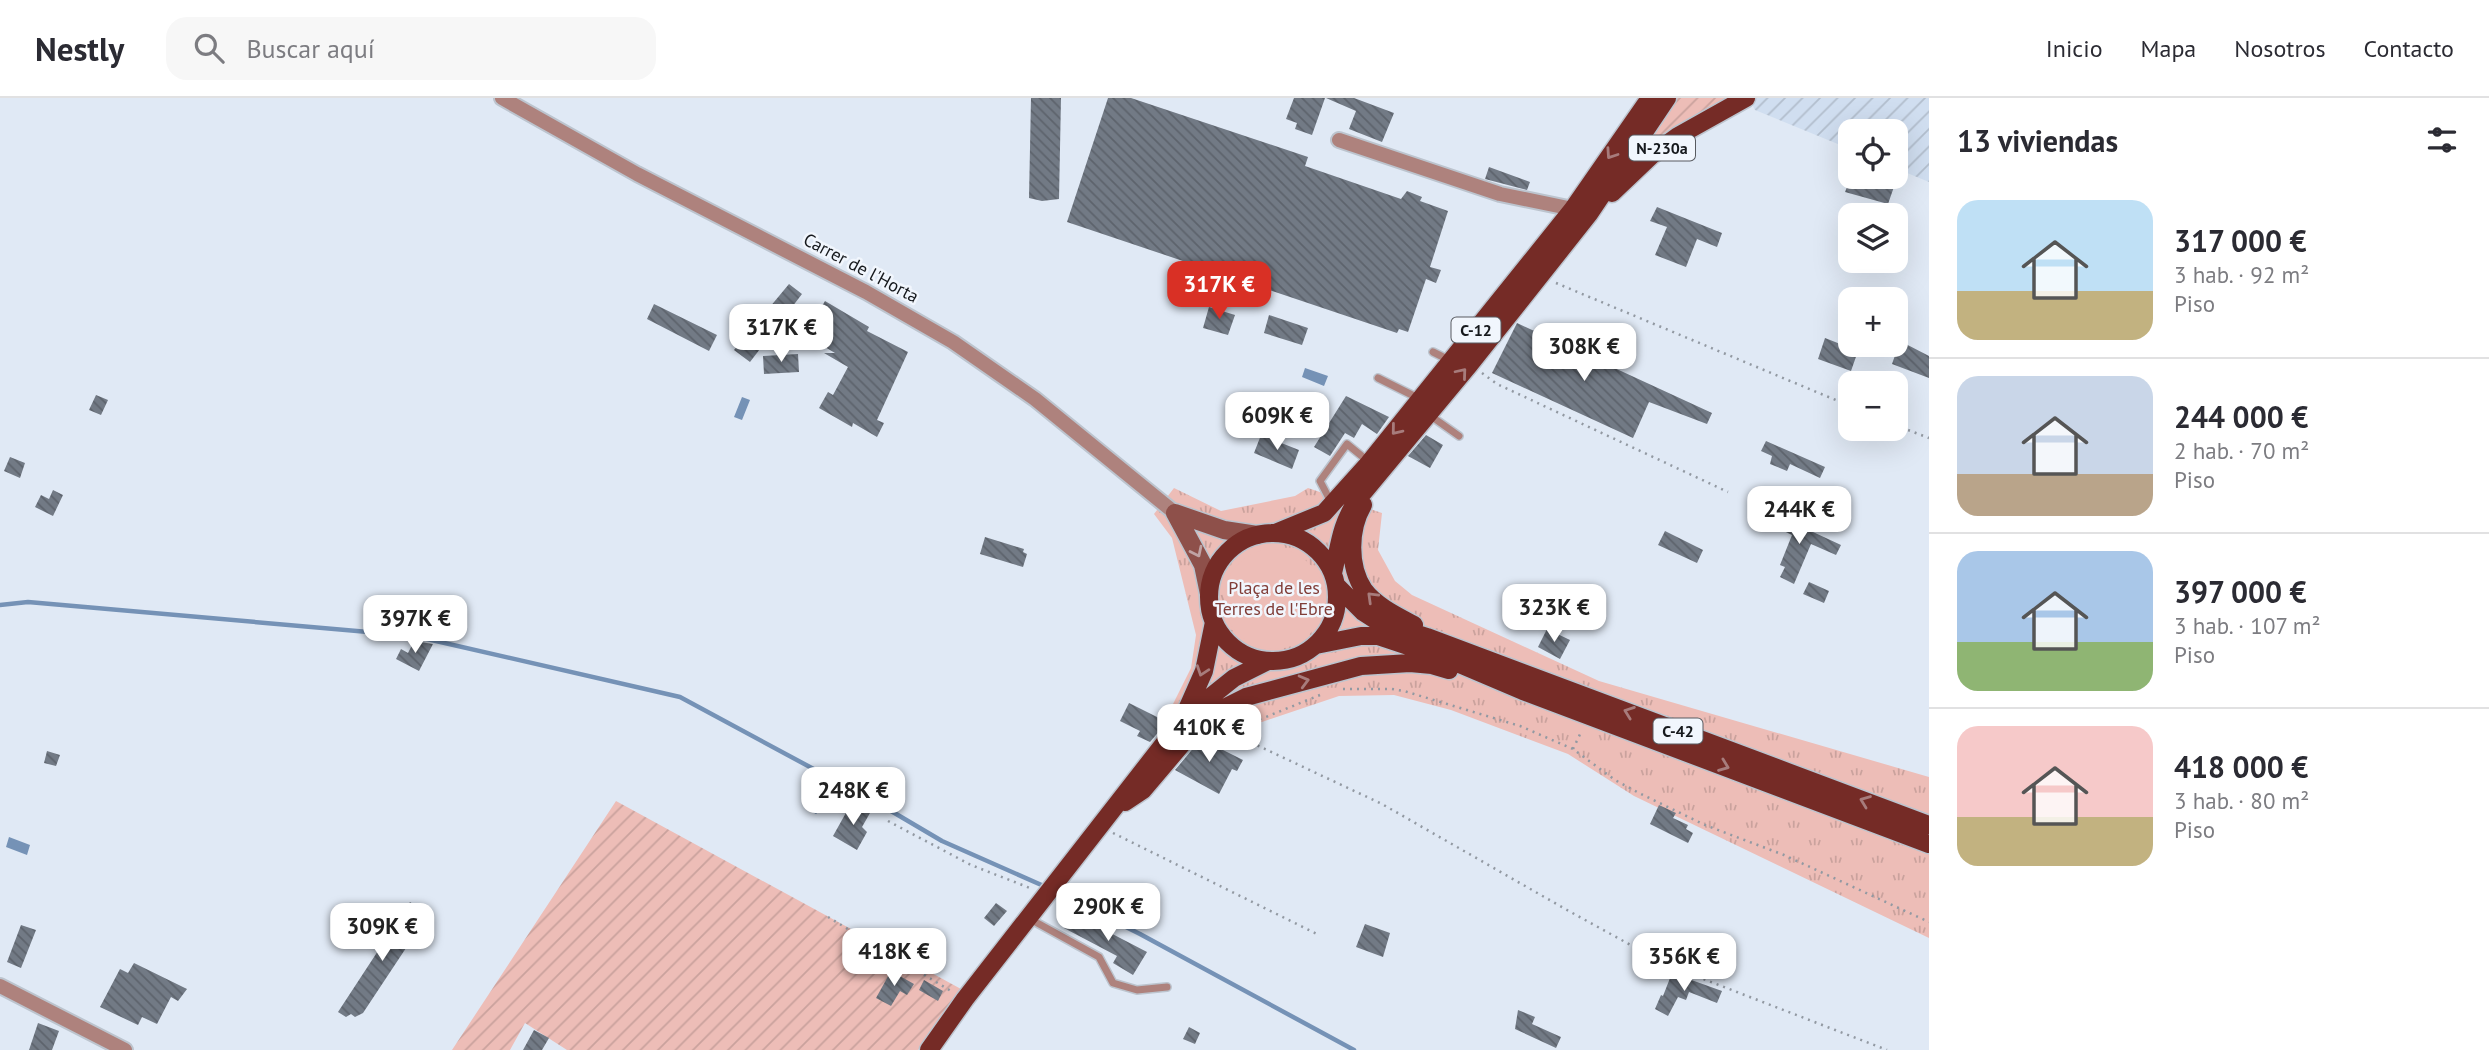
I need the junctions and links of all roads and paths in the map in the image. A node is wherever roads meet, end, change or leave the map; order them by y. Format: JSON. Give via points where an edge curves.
{"nodes":[{"id":1,"x":502,"y":98,"type":"edge"},
{"id":2,"x":1650,"y":98,"type":"edge"},
{"id":3,"x":1667,"y":98,"type":"edge"},
{"id":4,"x":1746,"y":98,"type":"edge"},
{"id":5,"x":1339,"y":140,"type":"dead end"},
{"id":6,"x":1581,"y":212,"type":"junction"},
{"id":7,"x":1540,"y":276,"type":"junction"},
{"id":8,"x":1433,"y":352,"type":"dead end"},
{"id":9,"x":1451,"y":362,"type":"junction"},
{"id":10,"x":1470,"y":364,"type":"junction"},
{"id":11,"x":1378,"y":378,"type":"dead end"},
{"id":12,"x":1838,"y":401,"type":"edge"},
{"id":13,"x":1424,"y":407,"type":"junction"},
{"id":14,"x":1908,"y":430,"type":"edge"},
{"id":15,"x":1459,"y":436,"type":"dead end"},
{"id":16,"x":1929,"y":438,"type":"edge"},
{"id":17,"x":1369,"y":463,"type":"junction"},
{"id":18,"x":1388,"y":463,"type":"junction"},
{"id":19,"x":1728,"y":492,"type":"dead end"},
{"id":20,"x":1333,"y":505,"type":"junction"},
{"id":21,"x":1175,"y":513,"type":"junction"},
{"id":22,"x":1266,"y":534,"type":"junction"},
{"id":23,"x":1335,"y":579,"type":"junction"},
{"id":24,"x":1209,"y":594,"type":"junction"},
{"id":25,"x":1213,"y":622,"type":"junction"},
{"id":26,"x":1427,"y":637,"type":"junction"},
{"id":27,"x":1316,"y":645,"type":"junction"},
{"id":28,"x":1268,"y":661,"type":"junction"},
{"id":29,"x":1339,"y":689,"type":"dead end"},
{"id":30,"x":1523,"y":691,"type":"junction"},
{"id":31,"x":1327,"y":693,"type":"dead end"},
{"id":32,"x":1589,"y":716,"type":"junction"},
{"id":33,"x":1184,"y":718,"type":"junction"},
{"id":34,"x":1573,"y":749,"type":"junction"},
{"id":35,"x":1111,"y":811,"type":"junction"},
{"id":36,"x":888,"y":821,"type":"dead end"},
{"id":37,"x":1929,"y":825,"type":"edge"},
{"id":38,"x":1100,"y":827,"type":"junction"},
{"id":39,"x":1929,"y":844,"type":"edge"},
{"id":40,"x":1051,"y":889,"type":"junction"},
{"id":41,"x":828,"y":917,"type":"dead end"},
{"id":42,"x":1929,"y":922,"type":"edge"},
{"id":43,"x":1019,"y":923,"type":"junction"},
{"id":44,"x":1317,"y":934,"type":"dead end"},
{"id":45,"x":0,"y":986,"type":"edge"},
{"id":46,"x":1167,"y":987,"type":"dead end"},
{"id":47,"x":965,"y":999,"type":"junction"},
{"id":48,"x":125,"y":1050,"type":"edge"},
{"id":49,"x":929,"y":1050,"type":"edge"},
{"id":50,"x":1887,"y":1050,"type":"edge"}],
"edges":[{"from":1,"to":21,"type":"street","name":"Carrer de l'Horta","via":[[945,337],[1035,399]]},
{"from":2,"to":6,"type":"main road","number":"C-12","one_way":true},
{"from":3,"to":6,"type":"main road","number":"C-12"},
{"from":4,"to":6,"type":"main road","number":"N-230a","via":[[1670,142]]},
{"from":5,"to":6,"type":"street","via":[[1500,194]]},
{"from":6,"to":7,"type":"main road","number":"C-12"},
{"from":6,"to":9,"type":"main road","number":"C-12"},
{"from":7,"to":10,"type":"main road","number":"C-12"},
{"from":7,"to":12,"type":"path"},
{"from":8,"to":9,"type":"lane"},
{"from":9,"to":13,"type":"main road","number":"C-12"},
{"from":13,"to":10,"type":"main road","number":"C-12","one_way":true},
{"from":10,"to":19,"type":"path","via":[[1497,384]]},
{"from":11,"to":13,"type":"lane"},
{"from":13,"to":15,"type":"lane"},
{"from":13,"to":17,"type":"main road","number":"C-12","one_way":true},
{"from":13,"to":18,"type":"main road","number":"C-12"},
{"from":14,"to":16,"type":"path"},
{"from":17,"to":20,"type":"main road","number":"C-12"},
{"from":17,"to":20,"type":"lane","via":[[1347,444],[1320,481]]},
{"from":18,"to":23,"type":"main road","number":"C-12","via":[[1347,516],[1340,533]]},
{"from":26,"to":18,"type":"main road","one_way":true,"via":[[1364,589],[1353,558],[1359,513]]},
{"from":20,"to":22,"type":"main road","number":"C-12","via":[[1324,513]]},
{"from":21,"to":22,"type":"street","via":[[1224,530]]},
{"from":21,"to":24,"type":"street","one_way":true,"via":[[1203,565]]},
{"from":22,"to":23,"type":"main road","via":[[1293,537],[1310,545]]},
{"from":22,"to":24,"type":"main road","number":"C-12","via":[[1240,542],[1226,553]]},
{"from":23,"to":26,"type":"main road","number":"C-42","via":[[1363,612],[1377,621]]},
{"from":23,"to":27,"type":"main road","number":"C-12","via":[[1334,618]]},
{"from":24,"to":25,"type":"main road","number":"C-12"},
{"from":25,"to":28,"type":"main road","via":[[1235,649]]},
{"from":25,"to":33,"type":"main road","number":"C-12","one_way":true,"via":[[1203,671]]},
{"from":37,"to":26,"type":"main road","number":"C-42","one_way":true},
{"from":27,"to":28,"type":"main road","number":"C-12","via":[[1294,658]]},
{"from":27,"to":30,"type":"main road","number":"C-42","via":[[1378,636]]},
{"from":28,"to":33,"type":"main road","number":"C-12","via":[[1234,678]]},
{"from":29,"to":34,"type":"path","via":[[1404,691],[1520,726]]},
{"from":30,"to":32,"type":"main road","number":"C-42"},
{"from":35,"to":30,"type":"main road","one_way":true,"via":[[1143,790],[1203,718],[1246,697],[1283,686],[1361,666],[1410,663]]},
{"from":31,"to":50,"type":"path","via":[[1256,720],[1247,728],[1248,741],[1382,804],[1667,965]]},
{"from":32,"to":34,"type":"path"},
{"from":32,"to":39,"type":"main road","number":"C-42","one_way":true},
{"from":33,"to":35,"type":"main road","number":"C-12"},
{"from":34,"to":42,"type":"path","via":[[1639,793]]},
{"from":35,"to":38,"type":"main road","number":"C-12"},
{"from":36,"to":40,"type":"path","via":[[971,865]]},
{"from":38,"to":40,"type":"main road","number":"C-12"},
{"from":38,"to":44,"type":"path"},
{"from":40,"to":43,"type":"main road","number":"C-12"},
{"from":41,"to":47,"type":"path"},
{"from":43,"to":46,"type":"lane","via":[[1098,957],[1113,983],[1137,990]]},
{"from":43,"to":47,"type":"main road","number":"C-12"},
{"from":45,"to":48,"type":"street"},
{"from":47,"to":49,"type":"main road","number":"C-12","via":[[941,1026]]}]}
